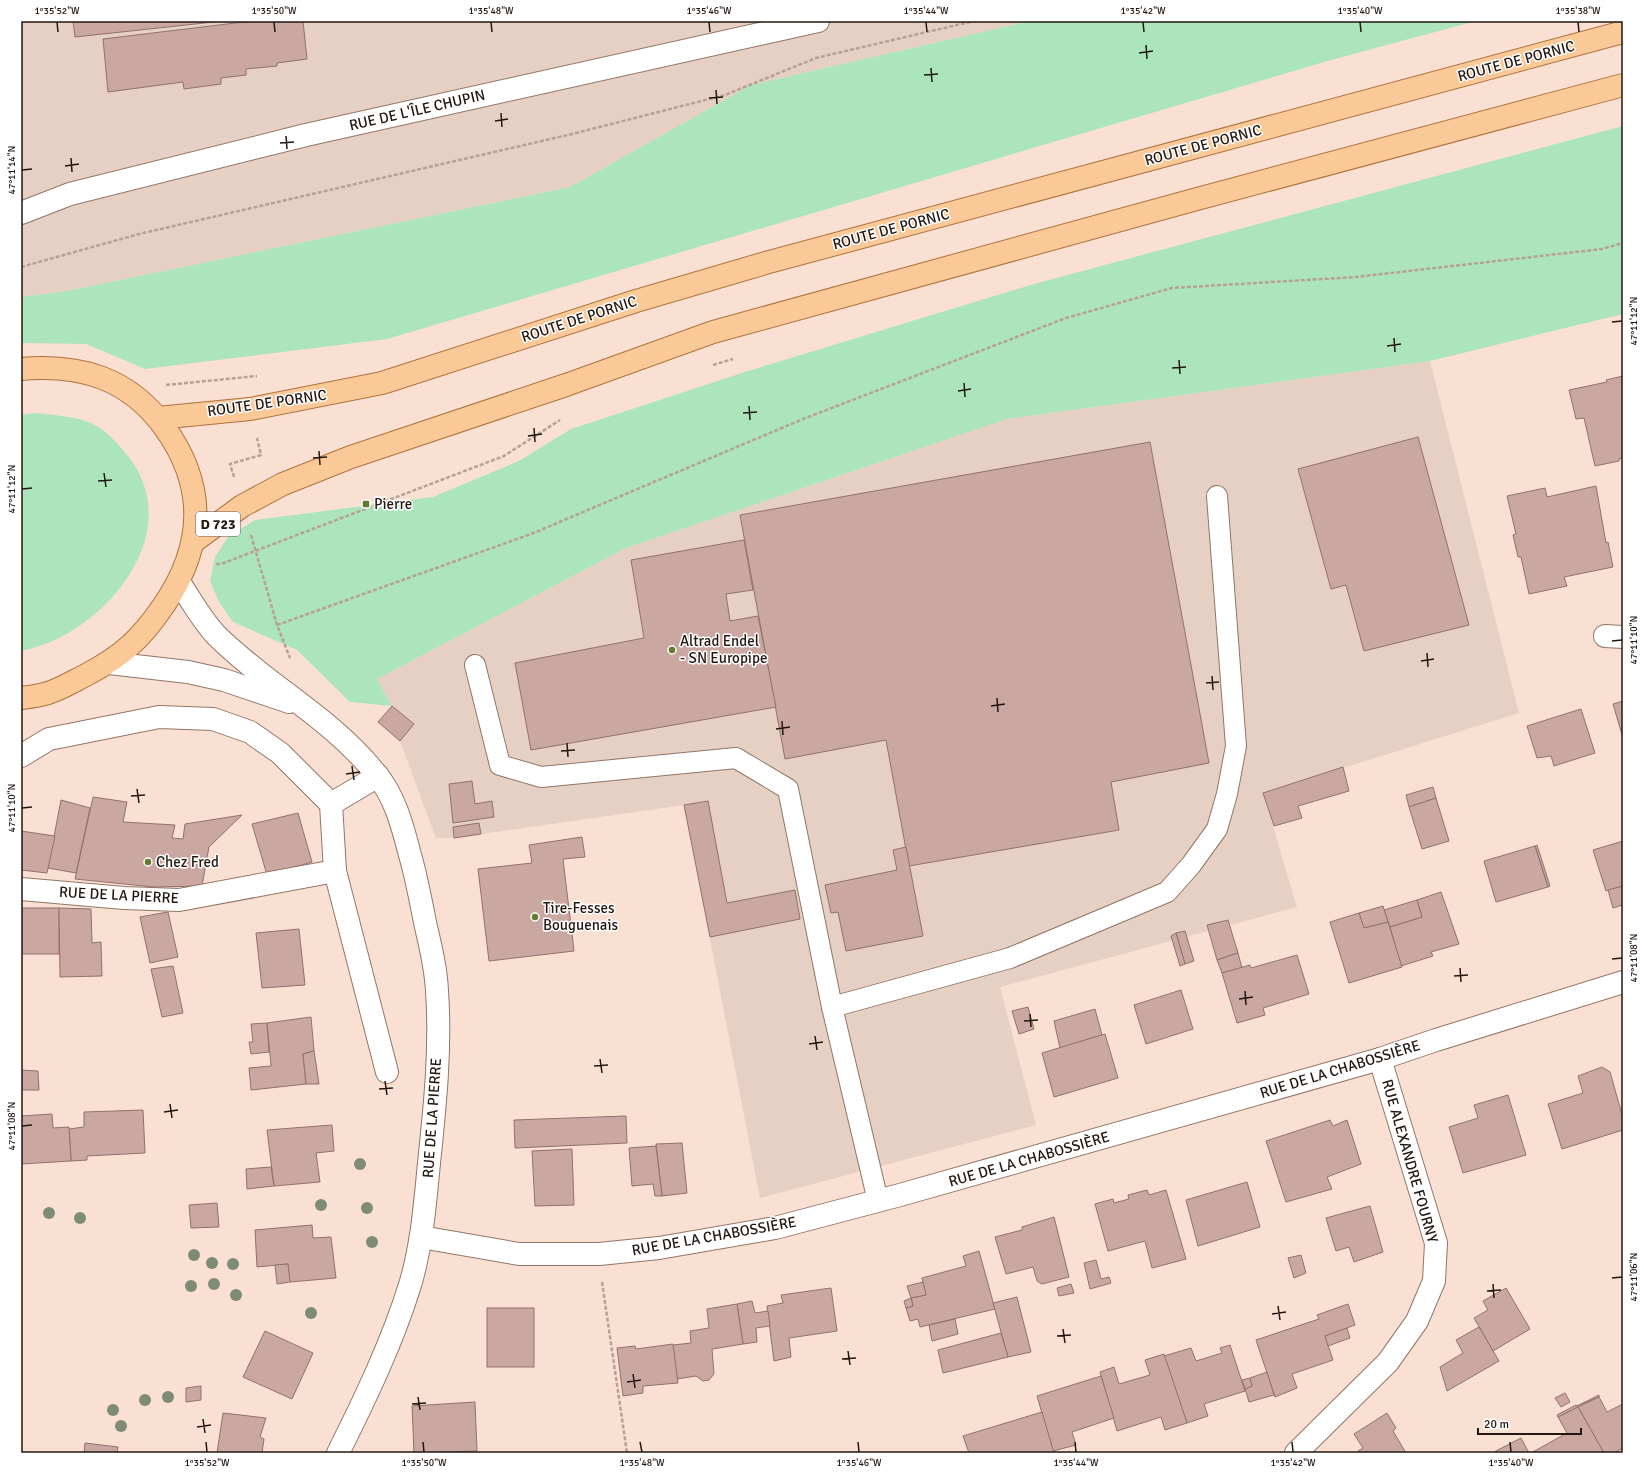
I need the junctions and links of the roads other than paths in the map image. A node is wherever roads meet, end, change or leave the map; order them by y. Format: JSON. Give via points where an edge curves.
{"nodes":[{"id":1,"x":818,"y":21,"type":"edge"},
{"id":2,"x":1623,"y":32,"type":"edge"},
{"id":3,"x":1623,"y":86,"type":"edge"},
{"id":4,"x":21,"y":213,"type":"edge"},
{"id":5,"x":21,"y":369,"type":"edge"},
{"id":6,"x":158,"y":418,"type":"junction"},
{"id":7,"x":1217,"y":496,"type":"dead end"},
{"id":8,"x":190,"y":552,"type":"junction"},
{"id":9,"x":179,"y":582,"type":"junction"},
{"id":10,"x":109,"y":663,"type":"junction"},
{"id":11,"x":475,"y":666,"type":"dead end"},
{"id":12,"x":21,"y":698,"type":"edge"},
{"id":13,"x":306,"y":709,"type":"junction"},
{"id":14,"x":21,"y":756,"type":"edge"},
{"id":15,"x":378,"y":776,"type":"junction"},
{"id":16,"x":331,"y":804,"type":"junction"},
{"id":17,"x":335,"y":871,"type":"junction"},
{"id":18,"x":21,"y":889,"type":"edge"},
{"id":19,"x":1623,"y":982,"type":"edge"},
{"id":20,"x":832,"y":1007,"type":"junction"},
{"id":21,"x":1380,"y":1059,"type":"junction"},
{"id":22,"x":387,"y":1072,"type":"dead end"},
{"id":23,"x":878,"y":1201,"type":"junction"},
{"id":24,"x":421,"y":1237,"type":"junction"},
{"id":25,"x":338,"y":1453,"type":"edge"},
{"id":26,"x":1296,"y":1453,"type":"edge"}],
"edges":[{"from":1,"to":4,"type":"street","name":"RUE DE L'ÎLE CHUPIN","via":[[306,135],[70,194]]},
{"from":2,"to":6,"type":"main road","name":"ROUTE DE PORNIC","via":[[769,262],[636,301],[382,383],[250,409]]},
{"from":3,"to":8,"type":"main road","number":"D 723","via":[[713,332],[566,385],[351,457],[283,484],[242,506]]},
{"from":5,"to":6,"type":"main road","via":[[62,369],[108,380],[126,389]]},
{"from":6,"to":8,"type":"main road","via":[[176,444],[186,465],[193,491],[196,518]]},
{"from":7,"to":20,"type":"lane","via":[[1236,746],[1217,829],[1191,865],[1167,892],[1010,958]]},
{"from":8,"to":9,"type":"main road"},
{"from":9,"to":10,"type":"main road","via":[[149,626]]},
{"from":9,"to":13,"type":"street","name":"RUE DE LA PIERRE","via":[[215,633]]},
{"from":10,"to":12,"type":"main road","via":[[48,693]]},
{"from":10,"to":13,"type":"street","name":"RUE DE LA PIERRE","via":[[188,672],[224,680]]},
{"from":11,"to":20,"type":"lane","via":[[500,765],[541,777],[736,758],[788,789]]},
{"from":13,"to":15,"type":"street","name":"RUE DE LA PIERRE","via":[[343,740]]},
{"from":14,"to":16,"type":"street","via":[[49,739],[159,717],[213,720],[250,732],[280,752]]},
{"from":15,"to":16,"type":"street"},
{"from":15,"to":24,"type":"street","name":"RUE DE LA PIERRE","via":[[402,823],[412,859],[437,990],[435,1101]]},
{"from":16,"to":17,"type":"street"},
{"from":17,"to":18,"type":"street","name":"RUE DE LA PIERRE","via":[[178,900]]},
{"from":17,"to":22,"type":"street"},
{"from":19,"to":21,"type":"street","name":"RUE DE LA CHABOSSIÈRE"},
{"from":20,"to":23,"type":"lane"},
{"from":21,"to":23,"type":"street","name":"RUE DE LA CHABOSSIÈRE"},
{"from":21,"to":26,"type":"street","name":"RUE ALEXANDRE FOURNY","via":[[1436,1243],[1434,1281],[1417,1321],[1388,1362]]},
{"from":23,"to":24,"type":"street","name":"RUE DE LA CHABOSSIÈRE","via":[[775,1228],[659,1248],[599,1254],[519,1254]]},
{"from":24,"to":25,"type":"street","name":"RUE DE LA PIERRE","via":[[410,1285],[393,1330],[365,1399]]}]}
